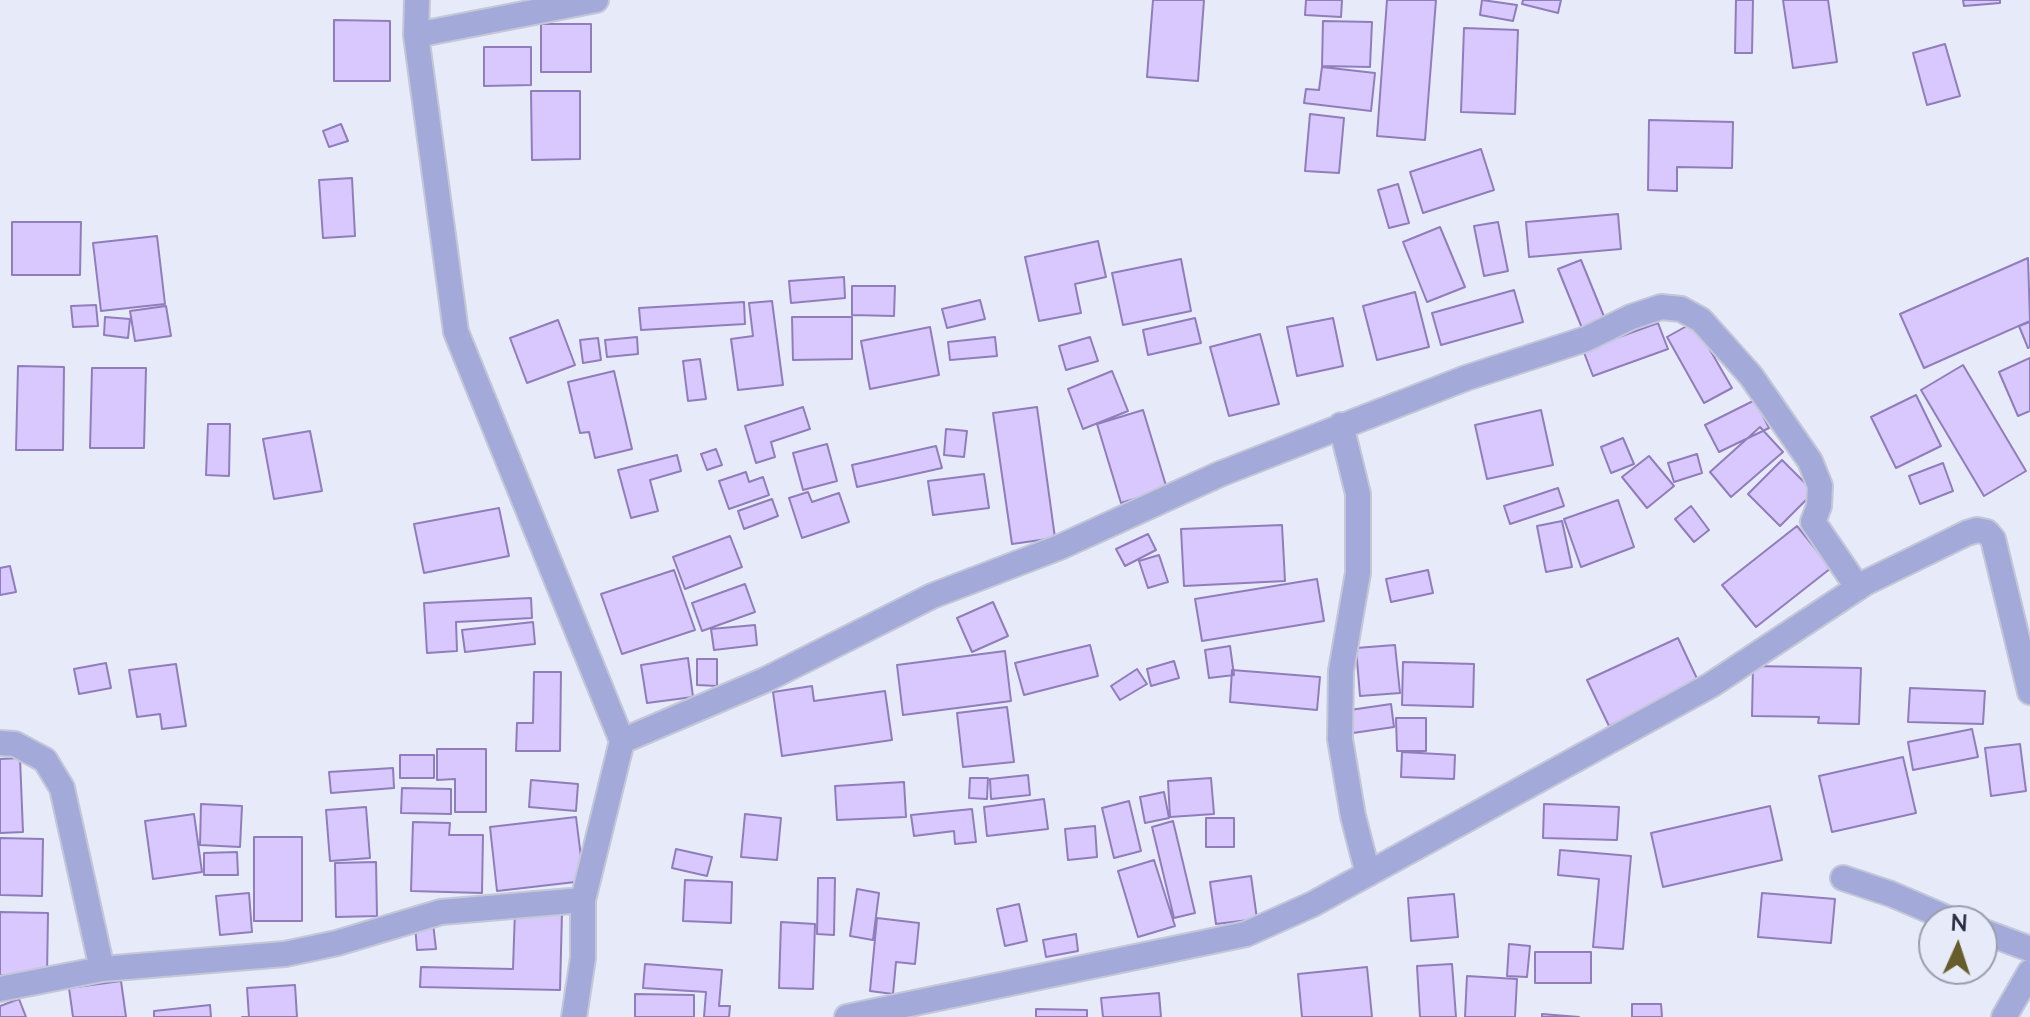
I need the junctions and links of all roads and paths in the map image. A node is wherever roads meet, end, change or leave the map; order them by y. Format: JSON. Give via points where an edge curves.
{"nodes":[{"id":1,"x":417,"y":0,"type":"edge"},
{"id":2,"x":596,"y":0,"type":"edge"},
{"id":3,"x":416,"y":35,"type":"junction"},
{"id":4,"x":1341,"y":425,"type":"junction"},
{"id":5,"x":1858,"y":588,"type":"junction"},
{"id":6,"x":2030,"y":692,"type":"edge"},
{"id":7,"x":622,"y":741,"type":"junction"},
{"id":8,"x":0,"y":743,"type":"edge"},
{"id":9,"x":1368,"y":874,"type":"junction"},
{"id":10,"x":1843,"y":878,"type":"dead end"},
{"id":11,"x":583,"y":900,"type":"junction"},
{"id":12,"x":1918,"y":906,"type":"edge"},
{"id":13,"x":1998,"y":937,"type":"edge"},
{"id":14,"x":2030,"y":949,"type":"edge"},
{"id":15,"x":102,"y":969,"type":"junction"},
{"id":16,"x":2030,"y":972,"type":"edge"},
{"id":17,"x":0,"y":989,"type":"edge"},
{"id":18,"x":574,"y":1017,"type":"edge"},
{"id":19,"x":847,"y":1017,"type":"edge"},
{"id":20,"x":2004,"y":1017,"type":"edge"}],
"edges":[{"from":1,"to":3,"type":"street"},
{"from":2,"to":3,"type":"street"},
{"from":3,"to":7,"type":"street","via":[[456,332]]},
{"from":4,"to":5,"type":"street","via":[[1586,339],[1631,317],[1661,307],[1681,309],[1701,320],[1751,376],[1810,461],[1820,486],[1813,522]]},
{"from":4,"to":7,"type":"street","via":[[1060,547],[932,596],[765,680]]},
{"from":4,"to":9,"type":"street","via":[[1358,494],[1358,573],[1341,671],[1340,739]]},
{"from":5,"to":6,"type":"street","via":[[1967,533],[1987,532]]},
{"from":5,"to":9,"type":"street","via":[[1711,685]]},
{"from":7,"to":11,"type":"street"},
{"from":8,"to":15,"type":"street","via":[[15,744],[45,760],[62,788]]},
{"from":9,"to":19,"type":"street","via":[[1246,934]]},
{"from":10,"to":12,"type":"street"},
{"from":11,"to":15,"type":"street","via":[[441,912],[285,954]]},
{"from":11,"to":18,"type":"street","via":[[583,958]]},
{"from":13,"to":14,"type":"street"},
{"from":15,"to":17,"type":"street"},
{"from":16,"to":20,"type":"street"}]}
